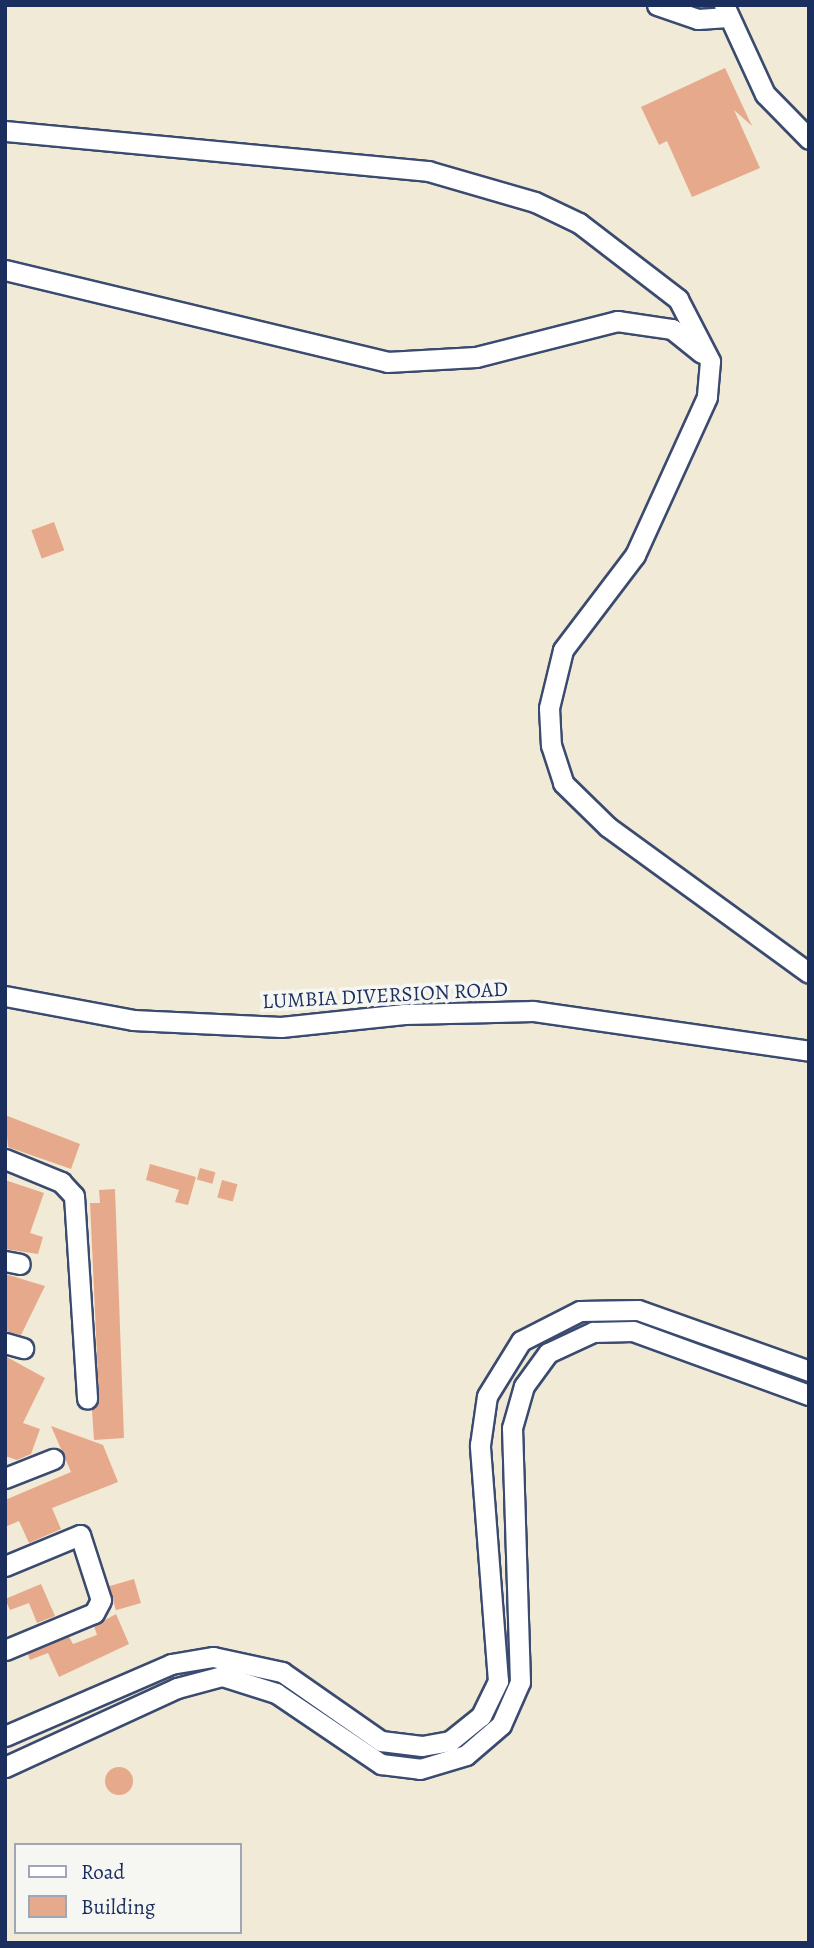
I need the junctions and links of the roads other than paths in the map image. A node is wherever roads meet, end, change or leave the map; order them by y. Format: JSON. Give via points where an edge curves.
{"nodes":[{"id":1,"x":657,"y":5,"type":"edge"},
{"id":2,"x":726,"y":11,"type":"edge"},
{"id":3,"x":5,"y":131,"type":"edge"},
{"id":4,"x":809,"y":139,"type":"edge"},
{"id":5,"x":5,"y":271,"type":"edge"},
{"id":6,"x":710,"y":361,"type":"junction"},
{"id":7,"x":809,"y":973,"type":"edge"},
{"id":8,"x":5,"y":996,"type":"edge"},
{"id":9,"x":809,"y":1051,"type":"edge"},
{"id":10,"x":5,"y":1159,"type":"edge"},
{"id":11,"x":809,"y":1371,"type":"edge"},
{"id":12,"x":809,"y":1395,"type":"edge"},
{"id":13,"x":87,"y":1399,"type":"dead end"},
{"id":14,"x":53,"y":1460,"type":"dead end"},
{"id":15,"x":11,"y":1470,"type":"edge"},
{"id":16,"x":5,"y":1566,"type":"edge"},
{"id":17,"x":5,"y":1650,"type":"edge"},
{"id":18,"x":110,"y":1691,"type":"junction"},
{"id":19,"x":122,"y":1714,"type":"junction"},
{"id":20,"x":5,"y":1736,"type":"edge"},
{"id":21,"x":5,"y":1767,"type":"edge"}],
"edges":[{"from":1,"to":2,"type":"street","via":[[698,19]]},
{"from":2,"to":4,"type":"street","via":[[765,94]]},
{"from":3,"to":6,"type":"street","via":[[428,171],[535,202],[579,223],[678,299]]},
{"from":5,"to":6,"type":"street","via":[[387,362],[477,357],[617,321],[672,329]]},
{"from":6,"to":7,"type":"street","via":[[707,397],[650,526],[563,650],[548,723],[556,765],[576,798],[652,862]]},
{"from":8,"to":9,"type":"street","name":"LUMBIA DIVERSION ROAD","via":[[133,1020],[281,1027],[404,1014],[533,1011]]},
{"from":10,"to":13,"type":"street","via":[[61,1182],[74,1196]]},
{"from":11,"to":18,"type":"street","via":[[638,1310],[580,1311],[521,1341],[487,1396],[480,1445],[498,1681],[481,1716],[450,1741],[422,1746],[381,1741],[282,1672],[242,1659],[191,1658]]},
{"from":12,"to":19,"type":"street","via":[[633,1331],[593,1332],[548,1353],[524,1386],[512,1428],[520,1682],[501,1725],[466,1755],[420,1769],[381,1764],[276,1693],[238,1678],[202,1680]]},
{"from":14,"to":15,"type":"street"},
{"from":16,"to":17,"type":"street","via":[[80,1535],[100,1594],[98,1610]]},
{"from":18,"to":19,"type":"street"},
{"from":18,"to":20,"type":"street"},
{"from":19,"to":21,"type":"street"}]}
